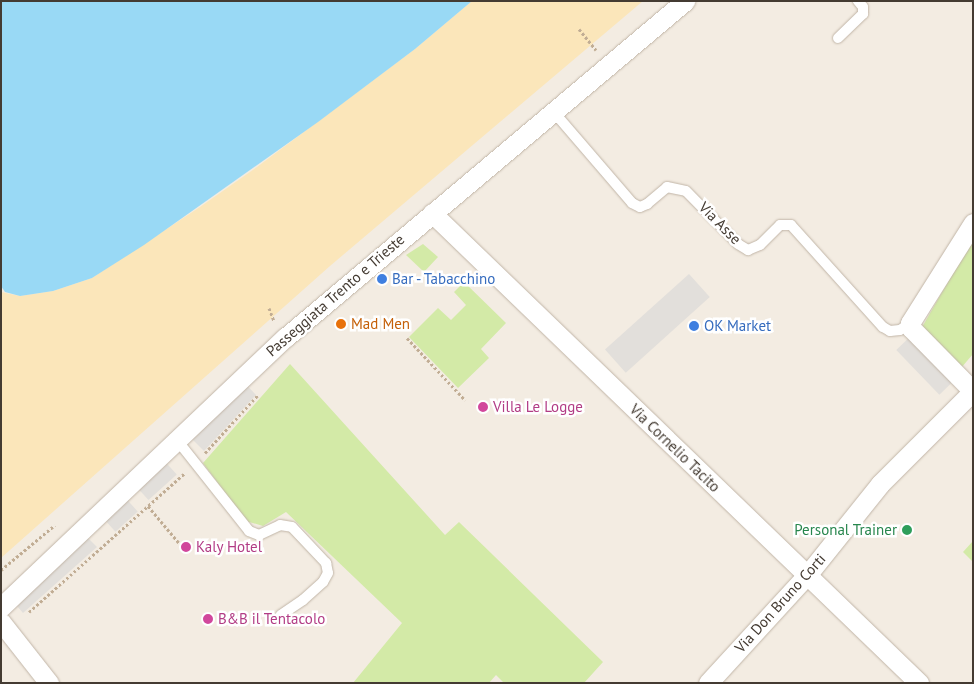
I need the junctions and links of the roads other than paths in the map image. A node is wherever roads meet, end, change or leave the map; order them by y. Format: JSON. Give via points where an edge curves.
{"nodes":[{"id":1,"x":685,"y":1,"type":"edge"},
{"id":2,"x":858,"y":1,"type":"edge"},
{"id":3,"x":838,"y":38,"type":"dead end"},
{"id":4,"x":553,"y":111,"type":"junction"},
{"id":5,"x":432,"y":213,"type":"junction"},
{"id":6,"x":973,"y":223,"type":"edge"},
{"id":7,"x":910,"y":323,"type":"junction"},
{"id":8,"x":973,"y":391,"type":"edge"},
{"id":9,"x":177,"y":440,"type":"junction"},
{"id":10,"x":808,"y":574,"type":"junction"},
{"id":11,"x":1,"y":607,"type":"edge"},
{"id":12,"x":281,"y":615,"type":"dead end"},
{"id":13,"x":4,"y":626,"type":"edge"},
{"id":14,"x":49,"y":683,"type":"edge"},
{"id":15,"x":708,"y":683,"type":"edge"},
{"id":16,"x":919,"y":683,"type":"edge"}],
"edges":[{"from":1,"to":4,"type":"street","name":"Passeggiata Trento e Trieste"},
{"from":2,"to":3,"type":"lane","via":[[863,7],[863,14]]},
{"from":4,"to":5,"type":"street","name":"Passeggiata Trento e Trieste"},
{"from":4,"to":7,"type":"lane","name":"Via Asse","via":[[632,203],[640,207],[647,204],[667,187],[686,191],[738,244],[748,250],[760,245],[780,225],[791,225],[883,326],[890,331],[900,330]]},
{"from":5,"to":9,"type":"street","name":"Passeggiata Trento e Trieste","via":[[286,336]]},
{"from":5,"to":10,"type":"street","name":"Via Cornelio Tacito"},
{"from":6,"to":7,"type":"street"},
{"from":7,"to":8,"type":"street","via":[[911,328]]},
{"from":8,"to":10,"type":"street","name":"Via Don Bruno Corti","via":[[880,484]]},
{"from":9,"to":11,"type":"street","name":"Passeggiata Trento e Trieste"},
{"from":9,"to":12,"type":"lane","via":[[249,531],[259,535],[280,525],[292,527],[326,563],[328,574],[323,582]]},
{"from":10,"to":15,"type":"street","name":"Via Don Bruno Corti"},
{"from":10,"to":16,"type":"street","name":"Via Cornelio Tacito"},
{"from":13,"to":14,"type":"street"}]}
